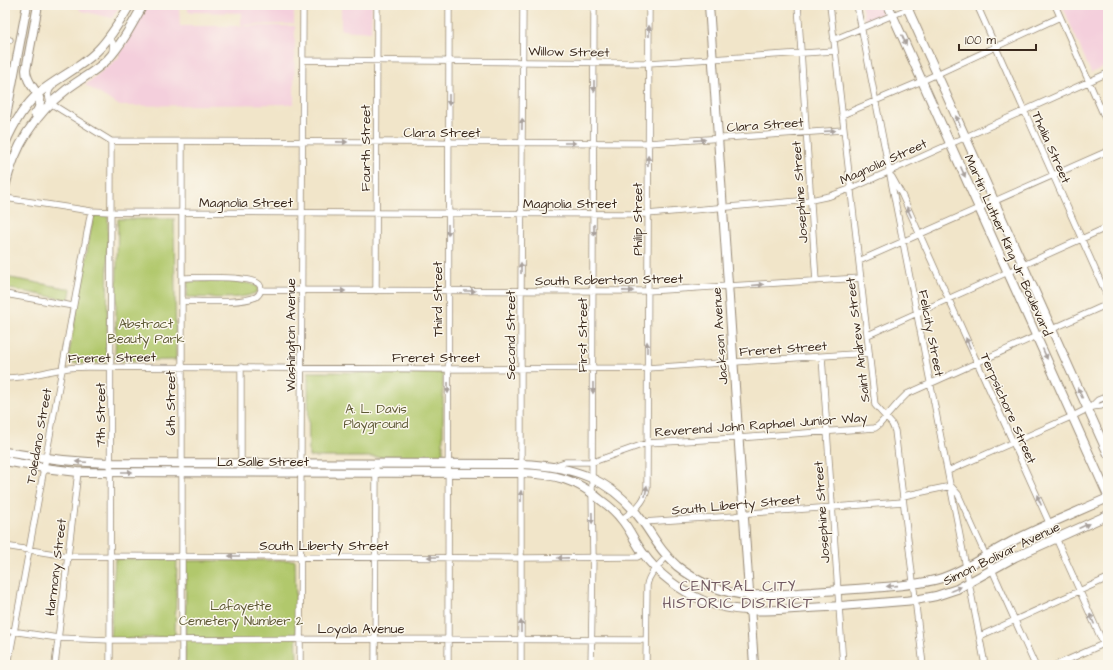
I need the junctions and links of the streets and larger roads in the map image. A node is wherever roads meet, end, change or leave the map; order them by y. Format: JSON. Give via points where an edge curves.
{"nodes":[{"id":1,"x":27,"y":5,"type":"edge"},
{"id":2,"x":38,"y":5,"type":"edge"},
{"id":3,"x":130,"y":5,"type":"edge"},
{"id":4,"x":143,"y":5,"type":"edge"},
{"id":5,"x":303,"y":5,"type":"edge"},
{"id":6,"x":377,"y":5,"type":"edge"},
{"id":7,"x":449,"y":5,"type":"edge"},
{"id":8,"x":523,"y":5,"type":"edge"},
{"id":9,"x":594,"y":5,"type":"edge"},
{"id":10,"x":649,"y":5,"type":"edge"},
{"id":11,"x":709,"y":5,"type":"edge"},
{"id":12,"x":798,"y":5,"type":"edge"},
{"id":13,"x":830,"y":5,"type":"edge"},
{"id":14,"x":857,"y":5,"type":"edge"},
{"id":15,"x":888,"y":5,"type":"edge"},
{"id":16,"x":917,"y":5,"type":"edge"},
{"id":17,"x":977,"y":5,"type":"edge"},
{"id":18,"x":1055,"y":5,"type":"edge"},
{"id":19,"x":907,"y":7,"type":"edge"},
{"id":20,"x":893,"y":16,"type":"junction"},
{"id":21,"x":1060,"y":17,"type":"junction"},
{"id":22,"x":119,"y":21,"type":"junction"},
{"id":23,"x":862,"y":29,"type":"junction"},
{"id":24,"x":109,"y":38,"type":"junction"},
{"id":25,"x":833,"y":40,"type":"junction"},
{"id":26,"x":20,"y":41,"type":"junction"},
{"id":27,"x":31,"y":41,"type":"junction"},
{"id":28,"x":120,"y":42,"type":"junction"},
{"id":29,"x":996,"y":47,"type":"junction"},
{"id":30,"x":834,"y":51,"type":"junction"},
{"id":31,"x":801,"y":54,"type":"junction"},
{"id":32,"x":111,"y":55,"type":"junction"},
{"id":33,"x":712,"y":59,"type":"junction"},
{"id":34,"x":303,"y":60,"type":"junction"},
{"id":35,"x":377,"y":61,"type":"junction"},
{"id":36,"x":449,"y":61,"type":"junction"},
{"id":37,"x":523,"y":61,"type":"junction"},
{"id":38,"x":594,"y":62,"type":"junction"},
{"id":39,"x":649,"y":63,"type":"junction"},
{"id":40,"x":1108,"y":73,"type":"edge"},
{"id":41,"x":937,"y":74,"type":"junction"},
{"id":42,"x":61,"y":78,"type":"junction"},
{"id":43,"x":922,"y":81,"type":"junction"},
{"id":44,"x":1089,"y":82,"type":"junction"},
{"id":45,"x":38,"y":95,"type":"junction"},
{"id":46,"x":875,"y":101,"type":"junction"},
{"id":47,"x":50,"y":103,"type":"junction"},
{"id":48,"x":6,"y":110,"type":"edge"},
{"id":49,"x":1024,"y":111,"type":"junction"},
{"id":50,"x":842,"y":114,"type":"junction"},
{"id":51,"x":5,"y":122,"type":"edge"},
{"id":52,"x":1108,"y":125,"type":"edge"},
{"id":53,"x":843,"y":130,"type":"junction"},
{"id":54,"x":806,"y":133,"type":"junction"},
{"id":55,"x":966,"y":137,"type":"junction"},
{"id":56,"x":718,"y":138,"type":"junction"},
{"id":57,"x":111,"y":141,"type":"junction"},
{"id":58,"x":182,"y":142,"type":"junction"},
{"id":59,"x":303,"y":142,"type":"junction"},
{"id":60,"x":376,"y":142,"type":"junction"},
{"id":61,"x":21,"y":143,"type":"junction"},
{"id":62,"x":448,"y":143,"type":"junction"},
{"id":63,"x":522,"y":143,"type":"junction"},
{"id":64,"x":594,"y":143,"type":"junction"},
{"id":65,"x":648,"y":143,"type":"junction"},
{"id":66,"x":5,"y":144,"type":"edge"},
{"id":67,"x":950,"y":144,"type":"junction"},
{"id":68,"x":1108,"y":151,"type":"edge"},
{"id":69,"x":889,"y":172,"type":"junction"},
{"id":70,"x":1053,"y":175,"type":"junction"},
{"id":71,"x":5,"y":187,"type":"edge"},
{"id":72,"x":850,"y":189,"type":"junction"},
{"id":73,"x":5,"y":198,"type":"edge"},
{"id":74,"x":811,"y":200,"type":"junction"},
{"id":75,"x":994,"y":201,"type":"junction"},
{"id":76,"x":723,"y":208,"type":"junction"},
{"id":77,"x":979,"y":208,"type":"junction"},
{"id":78,"x":91,"y":211,"type":"junction"},
{"id":79,"x":111,"y":212,"type":"junction"},
{"id":80,"x":182,"y":212,"type":"junction"},
{"id":81,"x":302,"y":213,"type":"junction"},
{"id":82,"x":376,"y":213,"type":"junction"},
{"id":83,"x":448,"y":213,"type":"junction"},
{"id":84,"x":521,"y":213,"type":"junction"},
{"id":85,"x":594,"y":214,"type":"junction"},
{"id":86,"x":647,"y":214,"type":"junction"},
{"id":87,"x":1108,"y":227,"type":"edge"},
{"id":88,"x":919,"y":235,"type":"junction"},
{"id":89,"x":1082,"y":239,"type":"junction"},
{"id":90,"x":904,"y":242,"type":"junction"},
{"id":91,"x":859,"y":261,"type":"junction"},
{"id":92,"x":1022,"y":266,"type":"junction"},
{"id":93,"x":1008,"y":272,"type":"junction"},
{"id":94,"x":182,"y":278,"type":"junction"},
{"id":95,"x":861,"y":278,"type":"junction"},
{"id":96,"x":816,"y":281,"type":"junction"},
{"id":97,"x":728,"y":287,"type":"junction"},
{"id":98,"x":261,"y":290,"type":"junction"},
{"id":99,"x":301,"y":290,"type":"junction"},
{"id":100,"x":376,"y":291,"type":"junction"},
{"id":101,"x":448,"y":291,"type":"junction"},
{"id":102,"x":521,"y":291,"type":"junction"},
{"id":103,"x":593,"y":291,"type":"junction"},
{"id":104,"x":648,"y":291,"type":"junction"},
{"id":105,"x":5,"y":294,"type":"edge"},
{"id":106,"x":1108,"y":298,"type":"edge"},
{"id":107,"x":948,"y":299,"type":"junction"},
{"id":108,"x":182,"y":301,"type":"junction"},
{"id":109,"x":1108,"y":304,"type":"edge"},
{"id":110,"x":73,"y":306,"type":"junction"},
{"id":111,"x":917,"y":313,"type":"junction"},
{"id":112,"x":1051,"y":329,"type":"junction"},
{"id":113,"x":868,"y":335,"type":"junction"},
{"id":114,"x":1037,"y":336,"type":"junction"},
{"id":115,"x":868,"y":353,"type":"junction"},
{"id":116,"x":822,"y":357,"type":"junction"},
{"id":117,"x":733,"y":363,"type":"junction"},
{"id":118,"x":977,"y":363,"type":"junction"},
{"id":119,"x":111,"y":367,"type":"junction"},
{"id":120,"x":181,"y":367,"type":"junction"},
{"id":121,"x":241,"y":367,"type":"junction"},
{"id":122,"x":301,"y":367,"type":"junction"},
{"id":123,"x":448,"y":368,"type":"junction"},
{"id":124,"x":522,"y":368,"type":"junction"},
{"id":125,"x":593,"y":368,"type":"junction"},
{"id":126,"x":648,"y":368,"type":"junction"},
{"id":127,"x":62,"y":369,"type":"junction"},
{"id":128,"x":5,"y":378,"type":"edge"},
{"id":129,"x":930,"y":384,"type":"junction"},
{"id":130,"x":1108,"y":396,"type":"edge"},
{"id":131,"x":1108,"y":403,"type":"edge"},
{"id":132,"x":1089,"y":407,"type":"junction"},
{"id":133,"x":1073,"y":416,"type":"junction"},
{"id":134,"x":886,"y":418,"type":"junction"},
{"id":135,"x":827,"y":432,"type":"junction"},
{"id":136,"x":738,"y":438,"type":"junction"},
{"id":137,"x":647,"y":443,"type":"junction"},
{"id":138,"x":1013,"y":443,"type":"junction"},
{"id":139,"x":5,"y":452,"type":"edge"},
{"id":140,"x":1108,"y":454,"type":"edge"},
{"id":141,"x":46,"y":459,"type":"junction"},
{"id":142,"x":5,"y":461,"type":"edge"},
{"id":143,"x":593,"y":462,"type":"junction"},
{"id":144,"x":241,"y":464,"type":"junction"},
{"id":145,"x":302,"y":464,"type":"junction"},
{"id":146,"x":376,"y":464,"type":"junction"},
{"id":147,"x":448,"y":464,"type":"junction"},
{"id":148,"x":521,"y":464,"type":"junction"},
{"id":149,"x":553,"y":466,"type":"junction"},
{"id":150,"x":44,"y":468,"type":"junction"},
{"id":151,"x":110,"y":468,"type":"junction"},
{"id":152,"x":181,"y":468,"type":"junction"},
{"id":153,"x":948,"y":471,"type":"junction"},
{"id":154,"x":78,"y":472,"type":"junction"},
{"id":155,"x":302,"y":473,"type":"junction"},
{"id":156,"x":376,"y":473,"type":"junction"},
{"id":157,"x":448,"y":473,"type":"junction"},
{"id":158,"x":521,"y":473,"type":"junction"},
{"id":159,"x":592,"y":478,"type":"junction"},
{"id":160,"x":951,"y":486,"type":"junction"},
{"id":161,"x":592,"y":492,"type":"junction"},
{"id":162,"x":1108,"y":497,"type":"edge"},
{"id":163,"x":903,"y":499,"type":"junction"},
{"id":164,"x":832,"y":507,"type":"junction"},
{"id":165,"x":633,"y":510,"type":"junction"},
{"id":166,"x":743,"y":514,"type":"junction"},
{"id":167,"x":1108,"y":515,"type":"edge"},
{"id":168,"x":622,"y":520,"type":"junction"},
{"id":169,"x":643,"y":522,"type":"junction"},
{"id":170,"x":1050,"y":524,"type":"junction"},
{"id":171,"x":1056,"y":538,"type":"junction"},
{"id":172,"x":5,"y":546,"type":"edge"},
{"id":173,"x":29,"y":550,"type":"junction"},
{"id":174,"x":643,"y":554,"type":"junction"},
{"id":175,"x":986,"y":555,"type":"junction"},
{"id":176,"x":67,"y":556,"type":"junction"},
{"id":177,"x":110,"y":556,"type":"junction"},
{"id":178,"x":182,"y":556,"type":"junction"},
{"id":179,"x":301,"y":556,"type":"junction"},
{"id":180,"x":667,"y":556,"type":"junction"},
{"id":181,"x":375,"y":557,"type":"junction"},
{"id":182,"x":448,"y":557,"type":"junction"},
{"id":183,"x":593,"y":557,"type":"junction"},
{"id":184,"x":521,"y":558,"type":"junction"},
{"id":185,"x":967,"y":566,"type":"junction"},
{"id":186,"x":656,"y":568,"type":"junction"},
{"id":187,"x":992,"y":569,"type":"junction"},
{"id":188,"x":1108,"y":578,"type":"edge"},
{"id":189,"x":970,"y":583,"type":"junction"},
{"id":190,"x":913,"y":584,"type":"junction"},
{"id":191,"x":838,"y":590,"type":"junction"},
{"id":192,"x":1080,"y":591,"type":"junction"},
{"id":193,"x":749,"y":595,"type":"junction"},
{"id":194,"x":915,"y":600,"type":"junction"},
{"id":195,"x":839,"y":606,"type":"junction"},
{"id":196,"x":750,"y":611,"type":"junction"},
{"id":197,"x":1016,"y":620,"type":"junction"},
{"id":198,"x":5,"y":630,"type":"edge"},
{"id":199,"x":14,"y":632,"type":"junction"},
{"id":200,"x":980,"y":636,"type":"junction"},
{"id":201,"x":58,"y":638,"type":"junction"},
{"id":202,"x":300,"y":639,"type":"junction"},
{"id":203,"x":375,"y":639,"type":"junction"},
{"id":204,"x":448,"y":639,"type":"junction"},
{"id":205,"x":521,"y":639,"type":"junction"},
{"id":206,"x":110,"y":640,"type":"junction"},
{"id":207,"x":182,"y":640,"type":"junction"},
{"id":208,"x":591,"y":640,"type":"junction"},
{"id":209,"x":646,"y":640,"type":"junction"},
{"id":210,"x":1106,"y":643,"type":"edge"},
{"id":211,"x":1108,"y":654,"type":"edge"},
{"id":212,"x":8,"y":665,"type":"edge"},
{"id":213,"x":55,"y":665,"type":"edge"},
{"id":214,"x":110,"y":665,"type":"edge"},
{"id":215,"x":182,"y":665,"type":"edge"},
{"id":216,"x":300,"y":665,"type":"edge"},
{"id":217,"x":375,"y":665,"type":"edge"},
{"id":218,"x":448,"y":665,"type":"edge"},
{"id":219,"x":521,"y":665,"type":"edge"},
{"id":220,"x":591,"y":665,"type":"edge"},
{"id":221,"x":646,"y":665,"type":"edge"},
{"id":222,"x":754,"y":665,"type":"edge"},
{"id":223,"x":843,"y":665,"type":"edge"},
{"id":224,"x":923,"y":665,"type":"edge"},
{"id":225,"x":986,"y":665,"type":"edge"},
{"id":226,"x":1035,"y":665,"type":"edge"},
{"id":227,"x":1056,"y":665,"type":"edge"}],
"edges":[{"from":1,"to":26,"type":"street"},
{"from":2,"to":27,"type":"street"},
{"from":3,"to":22,"type":"street"},
{"from":4,"to":28,"type":"street"},
{"from":5,"to":34,"type":"street","name":"Washington Avenue"},
{"from":6,"to":35,"type":"street","name":"Fourth Street"},
{"from":7,"to":36,"type":"street","name":"Third Street"},
{"from":8,"to":37,"type":"street","name":"Second Street"},
{"from":9,"to":38,"type":"street","name":"First Street"},
{"from":39,"to":10,"type":"street","name":"Philip Street","one_way":true},
{"from":11,"to":33,"type":"street","name":"Jackson Avenue"},
{"from":12,"to":31,"type":"street","name":"Josephine Street"},
{"from":13,"to":25,"type":"street","name":"Saint Andrew Street"},
{"from":14,"to":23,"type":"street","name":"Felicity Street"},
{"from":15,"to":20,"type":"street","name":"Martin Luther King Jr Boulevard"},
{"from":16,"to":19,"type":"street"},
{"from":17,"to":29,"type":"street","name":"Thalia Street"},
{"from":18,"to":21,"type":"street"},
{"from":19,"to":20,"type":"street"},
{"from":19,"to":41,"type":"street","name":"Martin Luther King Jr Boulevard"},
{"from":20,"to":23,"type":"street"},
{"from":20,"to":43,"type":"street","name":"Martin Luther King Jr Boulevard","one_way":true},
{"from":21,"to":29,"type":"street"},
{"from":21,"to":44,"type":"street"},
{"from":22,"to":24,"type":"street"},
{"from":22,"to":28,"type":"street","via":[[116,35]]},
{"from":23,"to":25,"type":"street"},
{"from":23,"to":46,"type":"street","name":"Felicity Street"},
{"from":24,"to":32,"type":"street","via":[[113,43]]},
{"from":24,"to":42,"type":"street","via":[[100,49]]},
{"from":25,"to":30,"type":"street","name":"Saint Andrew Street"},
{"from":26,"to":27,"type":"street"},
{"from":26,"to":48,"type":"street"},
{"from":27,"to":45,"type":"street","via":[[26,77]]},
{"from":28,"to":32,"type":"street"},
{"from":29,"to":41,"type":"street"},
{"from":29,"to":49,"type":"street","name":"Thalia Street"},
{"from":30,"to":31,"type":"street","name":"Willow Street"},
{"from":30,"to":50,"type":"street","name":"Saint Andrew Street"},
{"from":31,"to":33,"type":"street","name":"Willow Street"},
{"from":31,"to":54,"type":"street","name":"Josephine Street"},
{"from":32,"to":47,"type":"street"},
{"from":33,"to":39,"type":"street","name":"Willow Street"},
{"from":33,"to":56,"type":"street","name":"Jackson Avenue"},
{"from":34,"to":35,"type":"street","name":"Willow Street"},
{"from":34,"to":59,"type":"street","name":"Washington Avenue"},
{"from":35,"to":36,"type":"street","name":"Willow Street"},
{"from":35,"to":60,"type":"street","name":"Fourth Street"},
{"from":36,"to":37,"type":"street","name":"Willow Street"},
{"from":36,"to":62,"type":"street","name":"Third Street","one_way":true},
{"from":37,"to":38,"type":"street","name":"Willow Street"},
{"from":63,"to":37,"type":"street","name":"Second Street","one_way":true},
{"from":38,"to":39,"type":"street","name":"Willow Street"},
{"from":38,"to":64,"type":"street","name":"First Street","one_way":true},
{"from":39,"to":65,"type":"street","name":"Philip Street"},
{"from":40,"to":44,"type":"street","name":"Magnolia Street"},
{"from":41,"to":43,"type":"street"},
{"from":55,"to":41,"type":"street","name":"Martin Luther King Jr Boulevard","one_way":true},
{"from":42,"to":45,"type":"street"},
{"from":42,"to":47,"type":"street","via":[[48,92]]},
{"from":43,"to":46,"type":"street"},
{"from":43,"to":67,"type":"street","name":"Martin Luther King Jr Boulevard"},
{"from":44,"to":49,"type":"street","name":"Magnolia Street"},
{"from":44,"to":52,"type":"street"},
{"from":45,"to":61,"type":"street","via":[[40,106],[24,129]]},
{"from":45,"to":66,"type":"street","via":[[19,117]]},
{"from":46,"to":50,"type":"street"},
{"from":46,"to":69,"type":"street","name":"Felicity Street"},
{"from":47,"to":57,"type":"street"},
{"from":47,"to":61,"type":"street"},
{"from":48,"to":51,"type":"street"},
{"from":49,"to":55,"type":"street","name":"Magnolia Street"},
{"from":49,"to":70,"type":"street","name":"Thalia Street"},
{"from":50,"to":53,"type":"street","name":"Saint Andrew Street"},
{"from":54,"to":53,"type":"street","name":"Clara Street","one_way":true},
{"from":53,"to":72,"type":"street","name":"Saint Andrew Street"},
{"from":54,"to":56,"type":"street","name":"Clara Street"},
{"from":54,"to":74,"type":"street","name":"Josephine Street"},
{"from":55,"to":67,"type":"street","name":"Magnolia Street"},
{"from":55,"to":75,"type":"street","name":"Martin Luther King Jr Boulevard"},
{"from":65,"to":56,"type":"street","name":"Clara Street","one_way":true},
{"from":56,"to":76,"type":"street","name":"Jackson Avenue"},
{"from":57,"to":58,"type":"street","name":"Clara Street"},
{"from":57,"to":79,"type":"street","name":"7th Street"},
{"from":58,"to":59,"type":"street","name":"Clara Street"},
{"from":58,"to":80,"type":"street","name":"6th Street"},
{"from":59,"to":60,"type":"street","name":"Clara Street","one_way":true},
{"from":59,"to":81,"type":"street","name":"Washington Avenue"},
{"from":60,"to":62,"type":"street","name":"Clara Street"},
{"from":60,"to":82,"type":"street","name":"Fourth Street"},
{"from":61,"to":71,"type":"street"},
{"from":62,"to":63,"type":"street","name":"Clara Street"},
{"from":62,"to":83,"type":"street","name":"Third Street"},
{"from":63,"to":64,"type":"street","name":"Clara Street","one_way":true},
{"from":63,"to":84,"type":"street","name":"Second Street"},
{"from":64,"to":65,"type":"street","name":"Clara Street"},
{"from":64,"to":85,"type":"street","name":"First Street"},
{"from":86,"to":65,"type":"street","name":"Philip Street","one_way":true},
{"from":67,"to":69,"type":"street","name":"Magnolia Street"},
{"from":67,"to":77,"type":"street","name":"Martin Luther King Jr Boulevard","one_way":true},
{"from":68,"to":70,"type":"street"},
{"from":69,"to":72,"type":"street","name":"Magnolia Street"},
{"from":88,"to":69,"type":"street","name":"Terpsichore Street","one_way":true},
{"from":69,"to":90,"type":"street","name":"Felicity Street"},
{"from":70,"to":75,"type":"street"},
{"from":70,"to":89,"type":"street","name":"Thalia Street"},
{"from":72,"to":74,"type":"street","name":"Magnolia Street"},
{"from":72,"to":91,"type":"street","name":"Saint Andrew Street"},
{"from":73,"to":78,"type":"street","name":"Magnolia Street"},
{"from":74,"to":76,"type":"street","name":"Magnolia Street"},
{"from":74,"to":96,"type":"street","name":"Josephine Street"},
{"from":75,"to":77,"type":"street"},
{"from":75,"to":92,"type":"street","name":"Martin Luther King Jr Boulevard"},
{"from":76,"to":86,"type":"street","name":"Magnolia Street"},
{"from":76,"to":97,"type":"street","name":"Jackson Avenue"},
{"from":77,"to":88,"type":"street"},
{"from":77,"to":93,"type":"street","name":"Martin Luther King Jr Boulevard"},
{"from":78,"to":79,"type":"street","name":"Magnolia Street"},
{"from":78,"to":110,"type":"street","name":"Toledano Street"},
{"from":79,"to":80,"type":"street","name":"Magnolia Street"},
{"from":79,"to":119,"type":"street","name":"7th Street"},
{"from":80,"to":81,"type":"street","name":"Magnolia Street"},
{"from":80,"to":94,"type":"street","name":"6th Street"},
{"from":81,"to":82,"type":"street","name":"Magnolia Street"},
{"from":81,"to":99,"type":"street","name":"Washington Avenue"},
{"from":82,"to":83,"type":"street","name":"Magnolia Street"},
{"from":82,"to":100,"type":"street","name":"Fourth Street"},
{"from":83,"to":84,"type":"street","name":"Magnolia Street"},
{"from":83,"to":101,"type":"street","name":"Third Street","one_way":true},
{"from":84,"to":85,"type":"street","name":"Magnolia Street"},
{"from":102,"to":84,"type":"street","name":"Second Street","one_way":true},
{"from":85,"to":86,"type":"street","name":"Magnolia Street"},
{"from":85,"to":103,"type":"street","name":"First Street","one_way":true},
{"from":86,"to":104,"type":"street","name":"Philip Street"},
{"from":87,"to":89,"type":"street"},
{"from":88,"to":90,"type":"street"},
{"from":88,"to":107,"type":"street","name":"Terpsichore Street"},
{"from":89,"to":92,"type":"street"},
{"from":89,"to":106,"type":"street","name":"Thalia Street"},
{"from":90,"to":91,"type":"street"},
{"from":90,"to":111,"type":"street","name":"Felicity Street"},
{"from":91,"to":95,"type":"street","name":"Saint Andrew Street"},
{"from":92,"to":93,"type":"street"},
{"from":92,"to":112,"type":"street","name":"Martin Luther King Jr Boulevard"},
{"from":93,"to":107,"type":"street"},
{"from":93,"to":114,"type":"street","name":"Martin Luther King Jr Boulevard"},
{"from":94,"to":98,"type":"street","via":[[240,279],[255,282],[261,286]]},
{"from":94,"to":108,"type":"street","name":"6th Street"},
{"from":95,"to":96,"type":"street","name":"South Robertson Street"},
{"from":95,"to":113,"type":"street","name":"Saint Andrew Street"},
{"from":97,"to":96,"type":"street","name":"South Robertson Street","one_way":true},
{"from":97,"to":104,"type":"street","name":"South Robertson Street"},
{"from":97,"to":117,"type":"street","name":"Jackson Avenue"},
{"from":98,"to":99,"type":"street","name":"South Robertson Street"},
{"from":98,"to":108,"type":"street","name":"South Robertson Street","via":[[256,297],[238,300]]},
{"from":99,"to":100,"type":"street","name":"South Robertson Street","one_way":true},
{"from":99,"to":122,"type":"street","name":"Washington Avenue"},
{"from":100,"to":101,"type":"street","name":"South Robertson Street"},
{"from":101,"to":102,"type":"street","name":"South Robertson Street","one_way":true},
{"from":101,"to":123,"type":"street","name":"Third Street"},
{"from":102,"to":103,"type":"street","name":"South Robertson Street"},
{"from":102,"to":124,"type":"street","name":"Second Street"},
{"from":103,"to":104,"type":"street","name":"South Robertson Street","one_way":true},
{"from":103,"to":125,"type":"street","name":"First Street"},
{"from":126,"to":104,"type":"street","name":"Philip Street","one_way":true},
{"from":105,"to":110,"type":"street"},
{"from":107,"to":111,"type":"street"},
{"from":118,"to":107,"type":"street","name":"Terpsichore Street","one_way":true},
{"from":108,"to":120,"type":"street","name":"6th Street"},
{"from":109,"to":112,"type":"street","name":"Reverend John Raphael Junior Way"},
{"from":110,"to":127,"type":"street","name":"Toledano Street"},
{"from":111,"to":113,"type":"street"},
{"from":111,"to":129,"type":"street","name":"Felicity Street"},
{"from":112,"to":114,"type":"street","name":"Reverend John Raphael Junior Way"},
{"from":132,"to":112,"type":"street","name":"Martin Luther King Jr Boulevard","one_way":true},
{"from":113,"to":115,"type":"street","name":"Saint Andrew Street"},
{"from":114,"to":118,"type":"street","name":"Reverend John Raphael Junior Way"},
{"from":114,"to":133,"type":"street","name":"Martin Luther King Jr Boulevard","one_way":true},
{"from":115,"to":116,"type":"street","name":"Freret Street"},
{"from":115,"to":134,"type":"street","name":"Saint Andrew Street","via":[[875,405]]},
{"from":116,"to":117,"type":"street","name":"Freret Street"},
{"from":116,"to":135,"type":"street","name":"Josephine Street"},
{"from":117,"to":126,"type":"street","name":"Freret Street"},
{"from":117,"to":136,"type":"street","name":"Jackson Avenue"},
{"from":118,"to":129,"type":"street","name":"Reverend John Raphael Junior Way"},
{"from":118,"to":138,"type":"street","name":"Terpsichore Street"},
{"from":119,"to":120,"type":"street","name":"Freret Street"},
{"from":119,"to":127,"type":"street","name":"Freret Street"},
{"from":119,"to":151,"type":"street","name":"7th Street"},
{"from":120,"to":121,"type":"street","name":"Freret Street"},
{"from":120,"to":152,"type":"street","name":"6th Street"},
{"from":121,"to":122,"type":"street","name":"Freret Street"},
{"from":121,"to":144,"type":"street"},
{"from":122,"to":123,"type":"street","name":"Freret Street"},
{"from":122,"to":145,"type":"street","name":"Washington Avenue"},
{"from":123,"to":124,"type":"street","name":"Freret Street"},
{"from":123,"to":147,"type":"street","name":"Third Street","one_way":true},
{"from":124,"to":125,"type":"street","name":"Freret Street"},
{"from":124,"to":148,"type":"street","name":"Second Street"},
{"from":125,"to":126,"type":"street","name":"Freret Street"},
{"from":125,"to":143,"type":"street","name":"First Street","one_way":true},
{"from":126,"to":137,"type":"street","name":"Philip Street"},
{"from":127,"to":128,"type":"street","name":"Freret Street","via":[[25,377]]},
{"from":127,"to":141,"type":"street","name":"Toledano Street"},
{"from":129,"to":134,"type":"street","name":"Reverend John Raphael Junior Way","via":[[904,397]]},
{"from":129,"to":153,"type":"street","name":"Felicity Street"},
{"from":130,"to":132,"type":"street"},
{"from":131,"to":132,"type":"street"},
{"from":132,"to":133,"type":"street"},
{"from":132,"to":140,"type":"street","name":"Martin Luther King Jr Boulevard"},
{"from":133,"to":138,"type":"street"},
{"from":133,"to":162,"type":"street","name":"Martin Luther King Jr Boulevard"},
{"from":134,"to":135,"type":"street","name":"Reverend John Raphael Junior Way","via":[[870,429]]},
{"from":134,"to":163,"type":"street","name":"Saint Andrew Street","via":[[895,431]]},
{"from":135,"to":136,"type":"street","name":"Reverend John Raphael Junior Way"},
{"from":135,"to":164,"type":"street","name":"Josephine Street"},
{"from":136,"to":137,"type":"street","name":"Reverend John Raphael Junior Way"},
{"from":136,"to":166,"type":"street","name":"Jackson Avenue"},
{"from":137,"to":143,"type":"street","name":"Reverend John Raphael Junior Way"},
{"from":165,"to":137,"type":"street","name":"Philip Street","one_way":true,"via":[[639,506],[646,494]]},
{"from":138,"to":153,"type":"street"},
{"from":170,"to":138,"type":"street","name":"Terpsichore Street","one_way":true},
{"from":139,"to":141,"type":"street","name":"La Salle Street"},
{"from":141,"to":150,"type":"street","name":"Toledano Street"},
{"from":151,"to":141,"type":"street","name":"La Salle Street","one_way":true},
{"from":142,"to":150,"type":"street","name":"La Salle Street"},
{"from":143,"to":149,"type":"street","name":"Reverend John Raphael Junior Way","via":[[565,462]]},
{"from":143,"to":159,"type":"street","name":"First Street"},
{"from":144,"to":145,"type":"street","name":"La Salle Street"},
{"from":144,"to":152,"type":"street","name":"La Salle Street"},
{"from":145,"to":146,"type":"street","name":"La Salle Street"},
{"from":145,"to":155,"type":"street","name":"Washington Avenue"},
{"from":146,"to":147,"type":"street","name":"La Salle Street"},
{"from":146,"to":156,"type":"street"},
{"from":147,"to":148,"type":"street","name":"La Salle Street"},
{"from":147,"to":157,"type":"street","name":"Third Street"},
{"from":148,"to":149,"type":"street","name":"Simon Bolivar Avenue"},
{"from":148,"to":158,"type":"street","name":"Second Street"},
{"from":149,"to":159,"type":"street","name":"Simon Bolivar Avenue"},
{"from":150,"to":154,"type":"street","name":"La Salle Street"},
{"from":150,"to":173,"type":"street","name":"Toledano Street"},
{"from":151,"to":152,"type":"street","name":"La Salle Street"},
{"from":151,"to":154,"type":"street","name":"La Salle Street"},
{"from":151,"to":177,"type":"street","name":"7th Street"},
{"from":152,"to":155,"type":"street","name":"La Salle Street"},
{"from":152,"to":178,"type":"street","name":"6th Street"},
{"from":153,"to":160,"type":"street","name":"Felicity Street"},
{"from":154,"to":176,"type":"street","name":"Harmony Street"},
{"from":155,"to":156,"type":"street","name":"La Salle Street"},
{"from":155,"to":179,"type":"street","name":"Washington Avenue"},
{"from":156,"to":157,"type":"street","name":"La Salle Street"},
{"from":156,"to":181,"type":"street"},
{"from":157,"to":158,"type":"street","name":"La Salle Street"},
{"from":157,"to":182,"type":"street","name":"Third Street"},
{"from":158,"to":161,"type":"street","name":"Simon Bolivar Avenue","via":[[561,478]]},
{"from":184,"to":158,"type":"street","name":"Second Street","one_way":true},
{"from":159,"to":161,"type":"street","name":"First Street"},
{"from":159,"to":165,"type":"street","name":"Simon Bolivar Avenue","via":[[612,490]]},
{"from":160,"to":163,"type":"street","name":"South Liberty Street"},
{"from":160,"to":175,"type":"street","via":[[958,494]]},
{"from":160,"to":185,"type":"street","name":"Felicity Street"},
{"from":161,"to":168,"type":"street","name":"Simon Bolivar Avenue"},
{"from":161,"to":183,"type":"street","name":"First Street","one_way":true},
{"from":162,"to":170,"type":"street","name":"Simon Bolivar Avenue"},
{"from":163,"to":164,"type":"street","name":"South Liberty Street"},
{"from":163,"to":190,"type":"street","name":"Saint Andrew Street"},
{"from":164,"to":166,"type":"street","name":"South Liberty Street"},
{"from":164,"to":191,"type":"street","name":"Josephine Street"},
{"from":165,"to":168,"type":"street","name":"Philip Street"},
{"from":165,"to":169,"type":"street","name":"Simon Bolivar Avenue"},
{"from":166,"to":169,"type":"street","name":"South Liberty Street"},
{"from":166,"to":193,"type":"street","name":"Jackson Avenue"},
{"from":171,"to":167,"type":"street","name":"Simon Bolivar Avenue","one_way":true},
{"from":168,"to":174,"type":"street","name":"Simon Bolivar Avenue"},
{"from":169,"to":180,"type":"street","name":"Simon Bolivar Avenue"},
{"from":170,"to":171,"type":"street","name":"Terpsichore Street"},
{"from":170,"to":175,"type":"street","name":"Simon Bolivar Avenue"},
{"from":171,"to":187,"type":"street","name":"Simon Bolivar Avenue"},
{"from":171,"to":192,"type":"street","name":"Terpsichore Street"},
{"from":172,"to":173,"type":"street","name":"South Liberty Street"},
{"from":173,"to":176,"type":"street","name":"South Liberty Street"},
{"from":173,"to":199,"type":"street","name":"Toledano Street"},
{"from":174,"to":183,"type":"street","name":"South Liberty Street","via":[[637,557]]},
{"from":174,"to":186,"type":"street","name":"Simon Bolivar Avenue"},
{"from":175,"to":185,"type":"street","name":"Simon Bolivar Avenue"},
{"from":175,"to":187,"type":"street"},
{"from":176,"to":177,"type":"street","name":"South Liberty Street"},
{"from":176,"to":201,"type":"street","name":"Harmony Street"},
{"from":177,"to":178,"type":"street","name":"South Liberty Street"},
{"from":177,"to":206,"type":"street","name":"7th Street"},
{"from":179,"to":178,"type":"street","name":"South Liberty Street","one_way":true},
{"from":178,"to":207,"type":"street","name":"6th Street"},
{"from":179,"to":181,"type":"street","name":"South Liberty Street"},
{"from":179,"to":202,"type":"street","name":"Washington Avenue"},
{"from":180,"to":186,"type":"street"},
{"from":180,"to":193,"type":"street","name":"Simon Bolivar Avenue","via":[[702,582],[723,590]]},
{"from":182,"to":181,"type":"street","name":"South Liberty Street","one_way":true},
{"from":181,"to":203,"type":"street"},
{"from":182,"to":184,"type":"street","name":"South Liberty Street"},
{"from":182,"to":204,"type":"street","name":"Third Street"},
{"from":183,"to":184,"type":"street","name":"South Liberty Street","one_way":true},
{"from":183,"to":208,"type":"street","name":"First Street"},
{"from":205,"to":184,"type":"street","name":"Second Street","one_way":true},
{"from":185,"to":189,"type":"street","name":"Felicity Street"},
{"from":185,"to":190,"type":"street","name":"Simon Bolivar Avenue","via":[[943,578]]},
{"from":186,"to":196,"type":"street","name":"Simon Bolivar Avenue","via":[[680,587],[704,601],[721,607]]},
{"from":186,"to":209,"type":"street","via":[[647,585]]},
{"from":187,"to":189,"type":"street","name":"Simon Bolivar Avenue"},
{"from":187,"to":197,"type":"street"},
{"from":188,"to":192,"type":"street"},
{"from":194,"to":189,"type":"street","name":"Simon Bolivar Avenue","one_way":true,"via":[[946,593]]},
{"from":189,"to":200,"type":"street","name":"Felicity Street"},
{"from":190,"to":191,"type":"street","name":"Simon Bolivar Avenue","one_way":true},
{"from":190,"to":194,"type":"street","name":"Saint Andrew Street"},
{"from":191,"to":193,"type":"street","name":"Simon Bolivar Avenue"},
{"from":191,"to":195,"type":"street","name":"Josephine Street"},
{"from":192,"to":197,"type":"street"},
{"from":210,"to":192,"type":"street","name":"Terpsichore Street","one_way":true},
{"from":193,"to":196,"type":"street","name":"Jackson Avenue"},
{"from":194,"to":195,"type":"street","name":"Simon Bolivar Avenue"},
{"from":194,"to":224,"type":"street","name":"Saint Andrew Street"},
{"from":195,"to":196,"type":"street","name":"Simon Bolivar Avenue"},
{"from":195,"to":223,"type":"street","name":"Josephine Street"},
{"from":196,"to":222,"type":"street","name":"Jackson Avenue"},
{"from":197,"to":200,"type":"street"},
{"from":197,"to":226,"type":"street"},
{"from":198,"to":199,"type":"street","name":"Loyola Avenue"},
{"from":199,"to":201,"type":"street","name":"Loyola Avenue"},
{"from":199,"to":212,"type":"street","name":"Toledano Street"},
{"from":200,"to":225,"type":"street","name":"Felicity Street"},
{"from":201,"to":206,"type":"street","name":"Loyola Avenue"},
{"from":201,"to":213,"type":"street","name":"Harmony Street"},
{"from":202,"to":203,"type":"street","name":"Loyola Avenue"},
{"from":202,"to":207,"type":"street","name":"Loyola Avenue"},
{"from":202,"to":216,"type":"street","name":"Washington Avenue"},
{"from":203,"to":204,"type":"street","name":"Loyola Avenue"},
{"from":203,"to":217,"type":"street"},
{"from":204,"to":205,"type":"street","name":"Loyola Avenue"},
{"from":204,"to":218,"type":"street","name":"Third Street"},
{"from":205,"to":208,"type":"street","name":"Loyola Avenue"},
{"from":205,"to":219,"type":"street","name":"Second Street"},
{"from":206,"to":207,"type":"street","name":"Loyola Avenue"},
{"from":206,"to":214,"type":"street","name":"7th Street"},
{"from":207,"to":215,"type":"street","name":"6th Street"},
{"from":208,"to":209,"type":"street","name":"Loyola Avenue"},
{"from":208,"to":220,"type":"street","name":"First Street"},
{"from":209,"to":221,"type":"street"},
{"from":210,"to":211,"type":"street","name":"Terpsichore Street"},
{"from":210,"to":227,"type":"street"}]}
